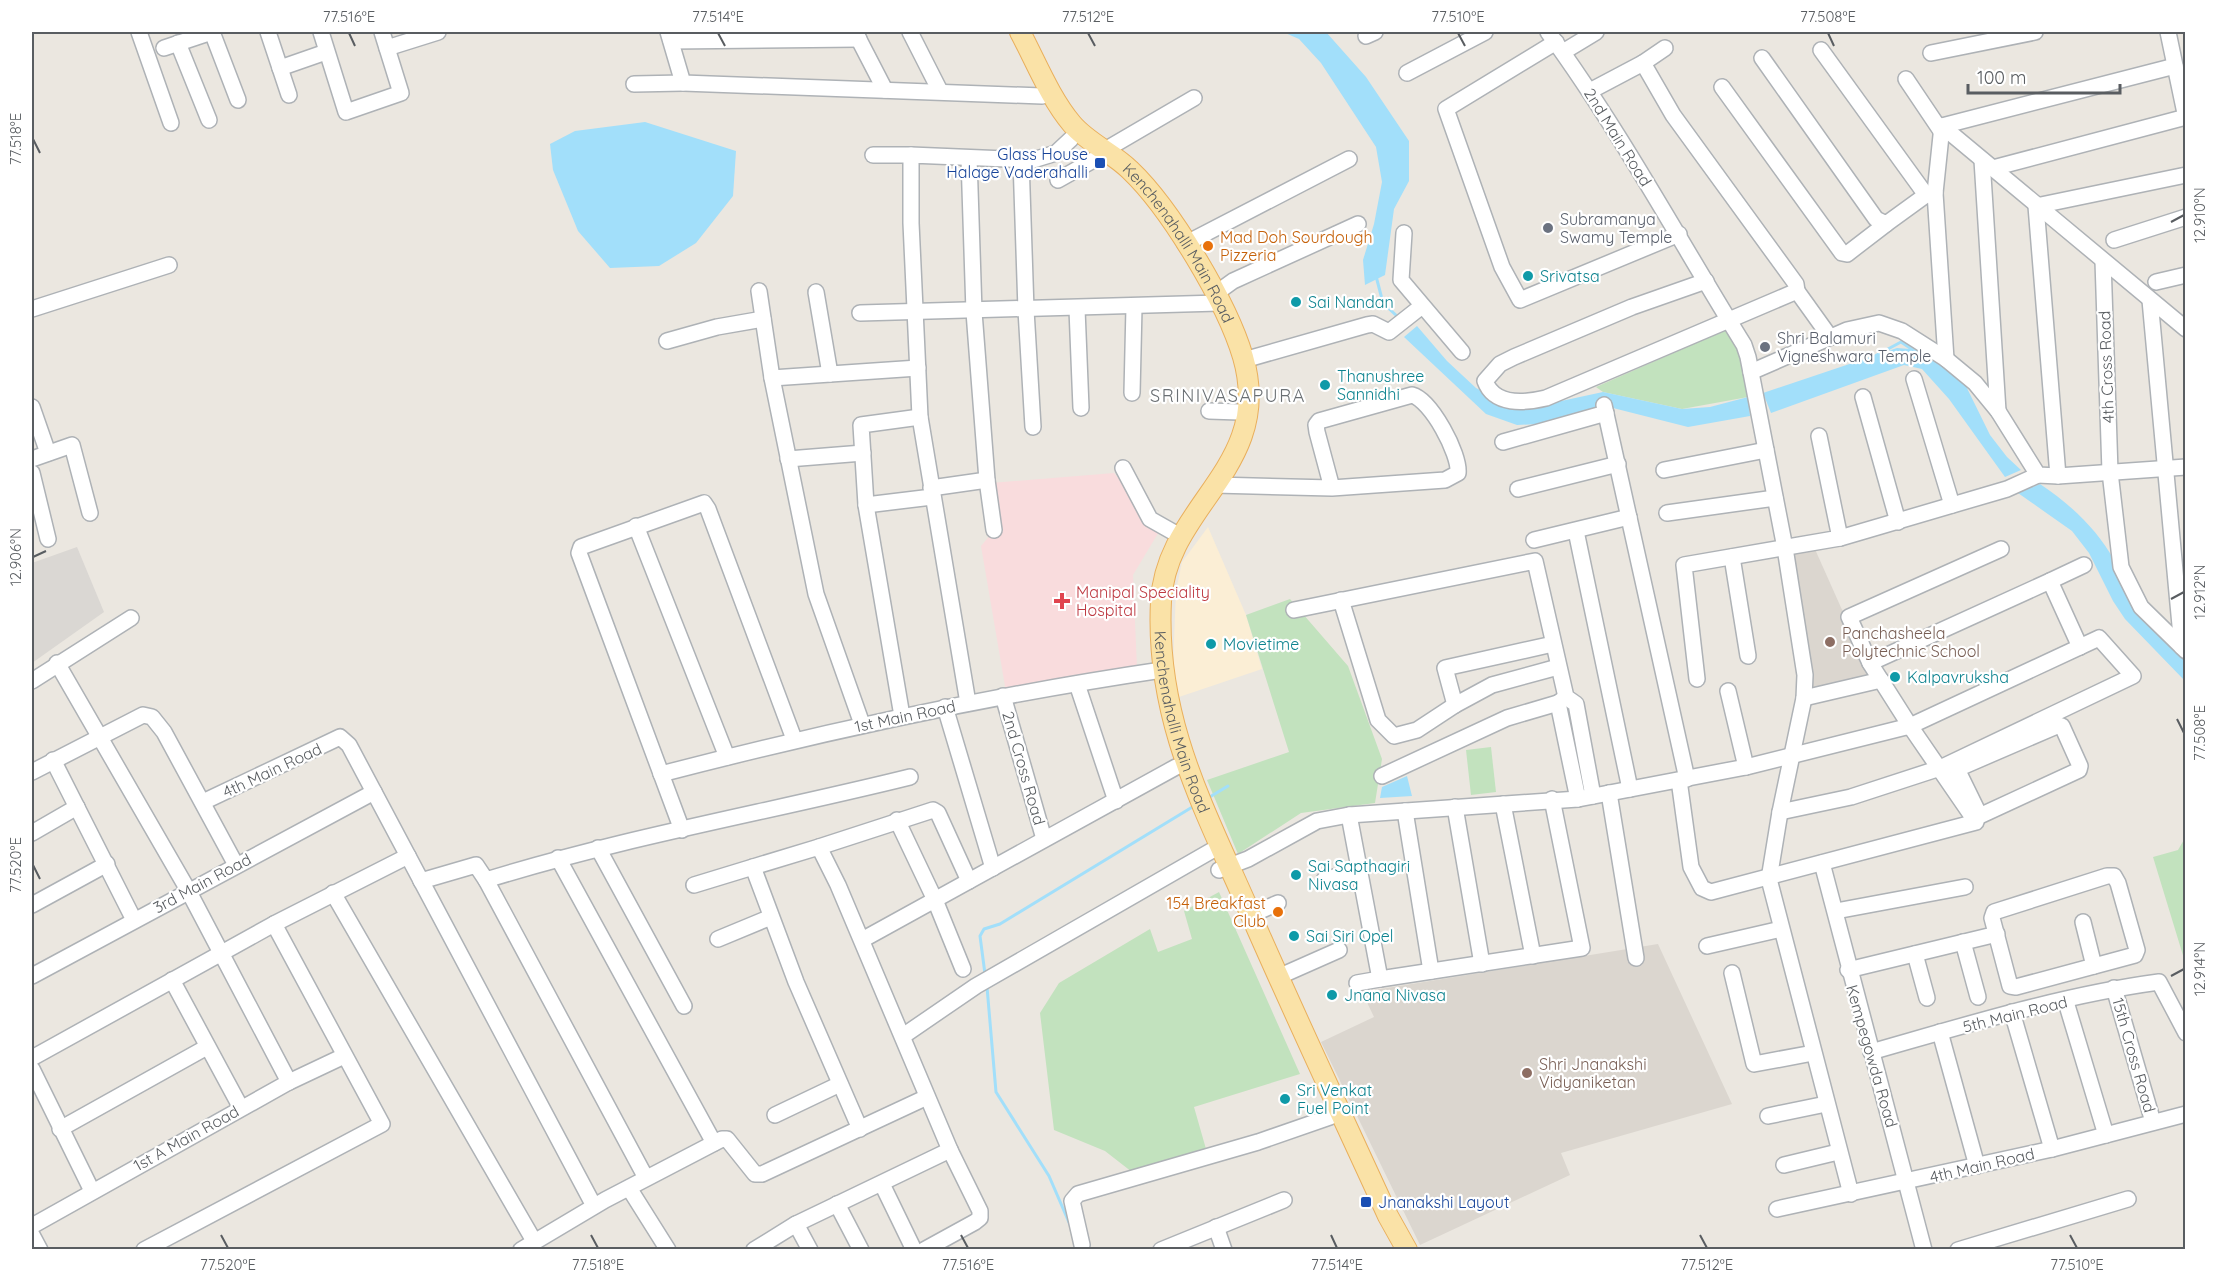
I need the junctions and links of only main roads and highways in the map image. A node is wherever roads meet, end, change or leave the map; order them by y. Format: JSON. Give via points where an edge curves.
{"nodes":[{"id":1,"x":1008,"y":32,"type":"edge"},
{"id":2,"x":1020,"y":32,"type":"edge"},
{"id":3,"x":1047,"y":94,"type":"junction"},
{"id":4,"x":1101,"y":154,"type":"junction"},
{"id":5,"x":1214,"y":301,"type":"junction"},
{"id":6,"x":1157,"y":670,"type":"junction"},
{"id":7,"x":1224,"y":868,"type":"junction"},
{"id":8,"x":1394,"y":1250,"type":"edge"},
{"id":9,"x":1407,"y":1250,"type":"edge"}],
"edges":[{"from":1,"to":3,"type":"main road","name":"Kenchenahalli Main Road"},
{"from":2,"to":3,"type":"main road","name":"Kenchenahalli Main Road"},
{"from":3,"to":4,"type":"main road","name":"Kenchenahalli Main Road"},
{"from":3,"to":4,"type":"main road","name":"Kenchenahalli Main Road","via":[[1058,123],[1071,139]]},
{"from":4,"to":5,"type":"main road","name":"Kenchenahalli Main Road","via":[[1146,203]]},
{"from":4,"to":5,"type":"main road","name":"Kenchenahalli Main Road","via":[[1128,168],[1155,197]]},
{"from":5,"to":6,"type":"main road","name":"Kenchenahalli Main Road","via":[[1233,361],[1239,412],[1227,447],[1159,558],[1151,601]]},
{"from":5,"to":6,"type":"main road","name":"Kenchenahalli Main Road","via":[[1244,360],[1250,397],[1246,430],[1166,570]]},
{"from":6,"to":7,"type":"main road","name":"Kenchenahalli Main Road"},
{"from":6,"to":7,"type":"main road","name":"Kenchenahalli Main Road","via":[[1167,744],[1211,850]]},
{"from":7,"to":8,"type":"main road","name":"Kenchenahalli Main Road","via":[[1330,1117]]},
{"from":7,"to":9,"type":"main road","name":"Kenchenahalli Main Road","via":[[1251,915]]}]}
